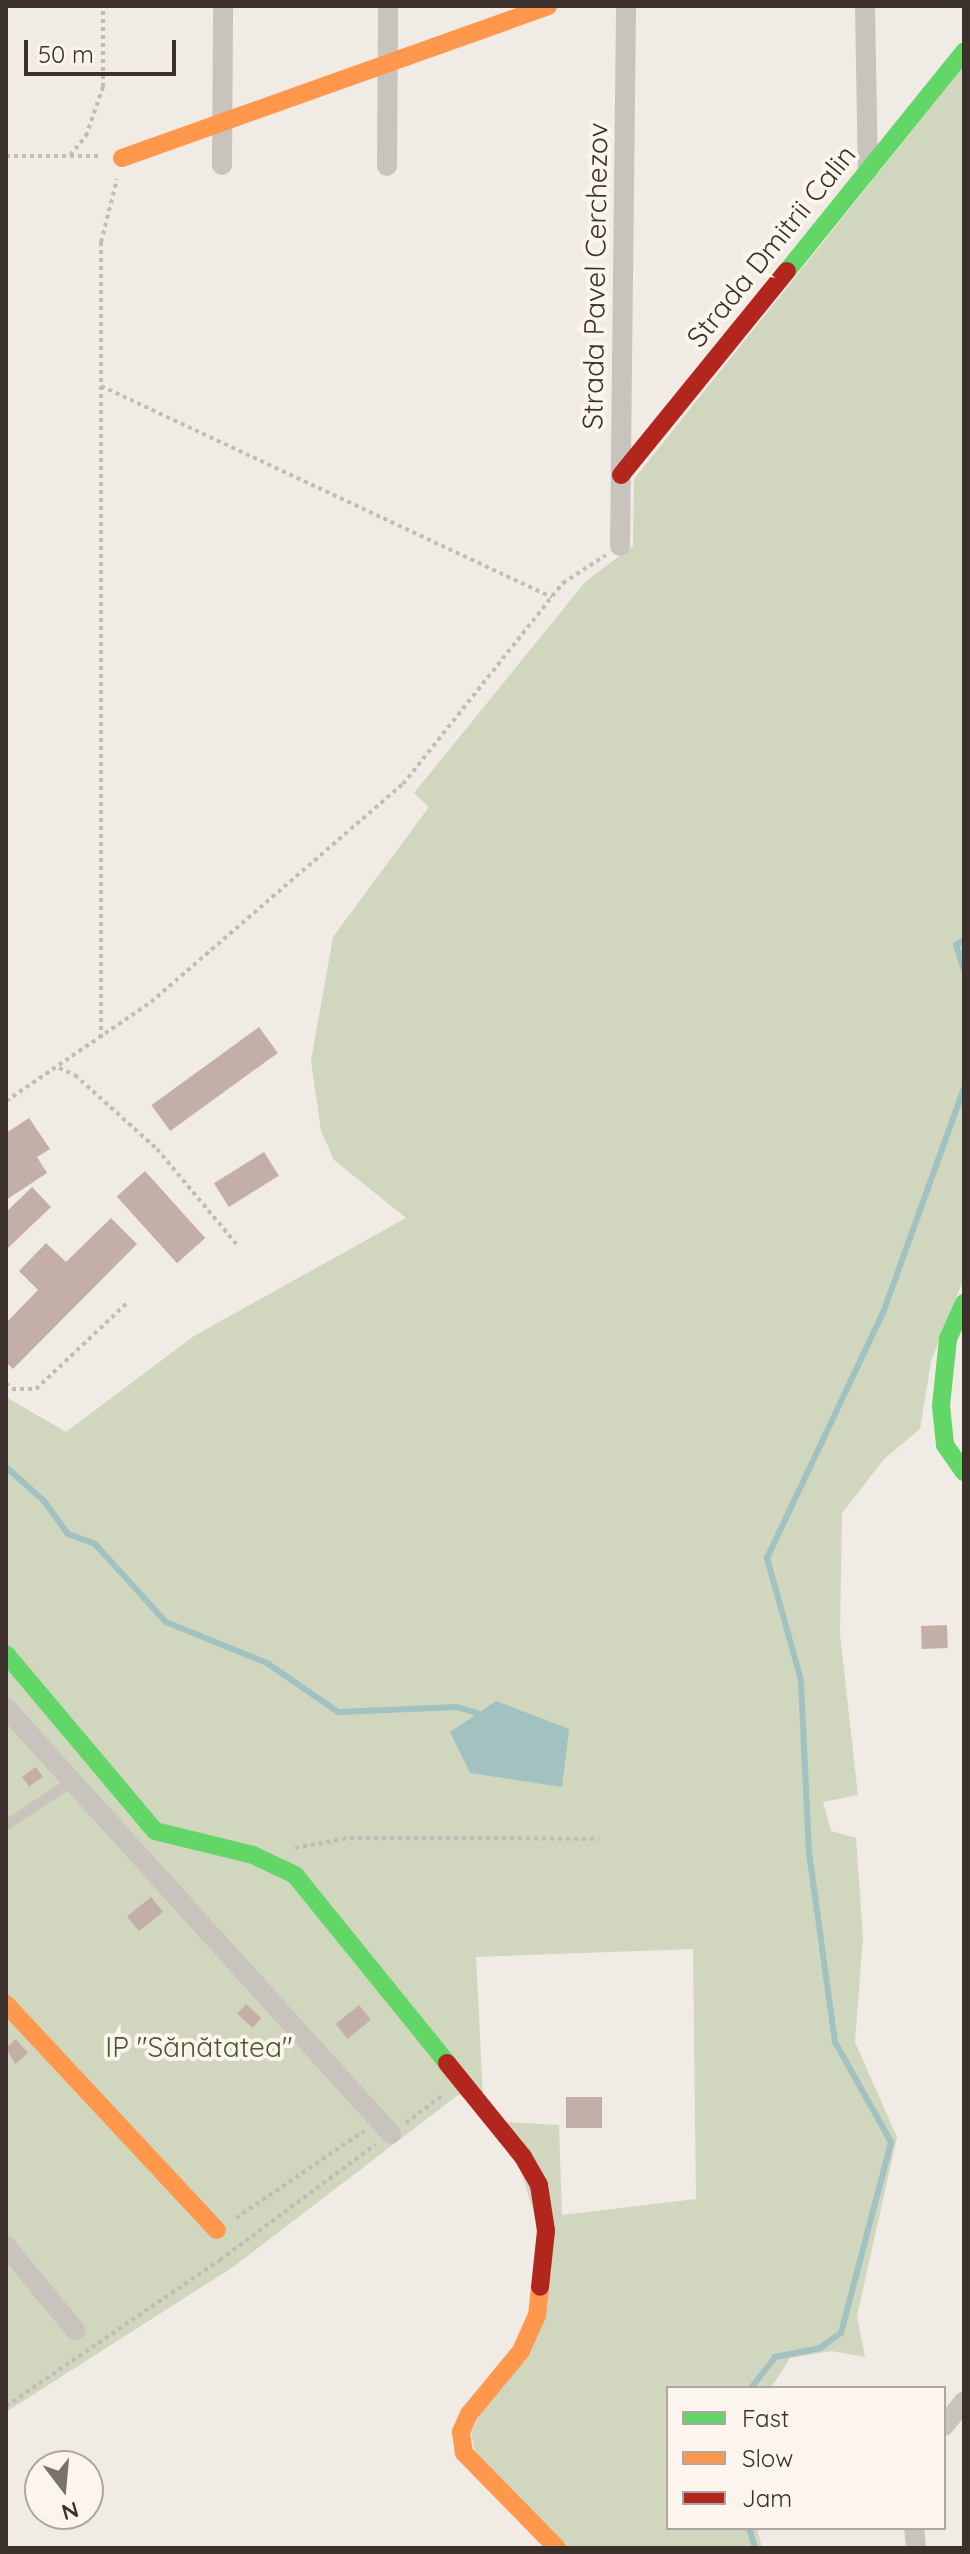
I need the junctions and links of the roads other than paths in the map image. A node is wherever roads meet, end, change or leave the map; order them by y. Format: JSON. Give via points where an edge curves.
{"nodes":[{"id":1,"x":223,"y":6,"type":"edge"},
{"id":2,"x":388,"y":6,"type":"edge"},
{"id":3,"x":548,"y":6,"type":"edge"},
{"id":4,"x":626,"y":6,"type":"edge"},
{"id":5,"x":865,"y":6,"type":"edge"},
{"id":6,"x":964,"y":52,"type":"edge"},
{"id":7,"x":388,"y":61,"type":"junction"},
{"id":8,"x":222,"y":123,"type":"junction"},
{"id":9,"x":122,"y":158,"type":"road end"},
{"id":10,"x":222,"y":165,"type":"dead end"},
{"id":11,"x":387,"y":166,"type":"dead end"},
{"id":12,"x":868,"y":170,"type":"junction"},
{"id":13,"x":621,"y":475,"type":"junction"},
{"id":14,"x":620,"y":546,"type":"road end"},
{"id":15,"x":964,"y":1303,"type":"edge"},
{"id":16,"x":964,"y":1472,"type":"edge"},
{"id":17,"x":6,"y":1654,"type":"edge"},
{"id":18,"x":6,"y":1708,"type":"edge"},
{"id":19,"x":70,"y":1783,"type":"junction"},
{"id":20,"x":6,"y":1825,"type":"edge"},
{"id":21,"x":6,"y":2004,"type":"edge"},
{"id":22,"x":385,"y":2127,"type":"road end"},
{"id":23,"x":217,"y":2230,"type":"road end"},
{"id":24,"x":6,"y":2246,"type":"edge"},
{"id":25,"x":75,"y":2330,"type":"dead end"},
{"id":26,"x":964,"y":2401,"type":"edge"},
{"id":27,"x":946,"y":2424,"type":"edge"},
{"id":28,"x":557,"y":2548,"type":"edge"}],
"edges":[{"from":1,"to":8,"type":"street"},
{"from":2,"to":7,"type":"street"},
{"from":3,"to":7,"type":"street"},
{"from":4,"to":13,"type":"street","name":"Strada Pavel Cerchezov"},
{"from":5,"to":12,"type":"street"},
{"from":6,"to":12,"type":"street","name":"Strada Dmitrii Calin"},
{"from":7,"to":8,"type":"street"},
{"from":7,"to":11,"type":"street"},
{"from":8,"to":9,"type":"street"},
{"from":8,"to":10,"type":"street"},
{"from":12,"to":13,"type":"street","name":"Strada Dmitrii Calin"},
{"from":13,"to":14,"type":"street","name":"Strada Pavel Cerchezov"},
{"from":15,"to":16,"type":"street","via":[[948,1339],[941,1427],[950,1455]]},
{"from":17,"to":28,"type":"street","via":[[155,1831],[253,1855],[295,1875],[458,2083],[523,2157],[539,2185],[546,2231],[537,2315],[521,2351],[461,2432],[464,2453]]},
{"from":18,"to":19,"type":"street"},
{"from":19,"to":20,"type":"lane"},
{"from":19,"to":22,"type":"street"},
{"from":21,"to":23,"type":"street"},
{"from":24,"to":25,"type":"street"},
{"from":26,"to":27,"type":"street"}]}
